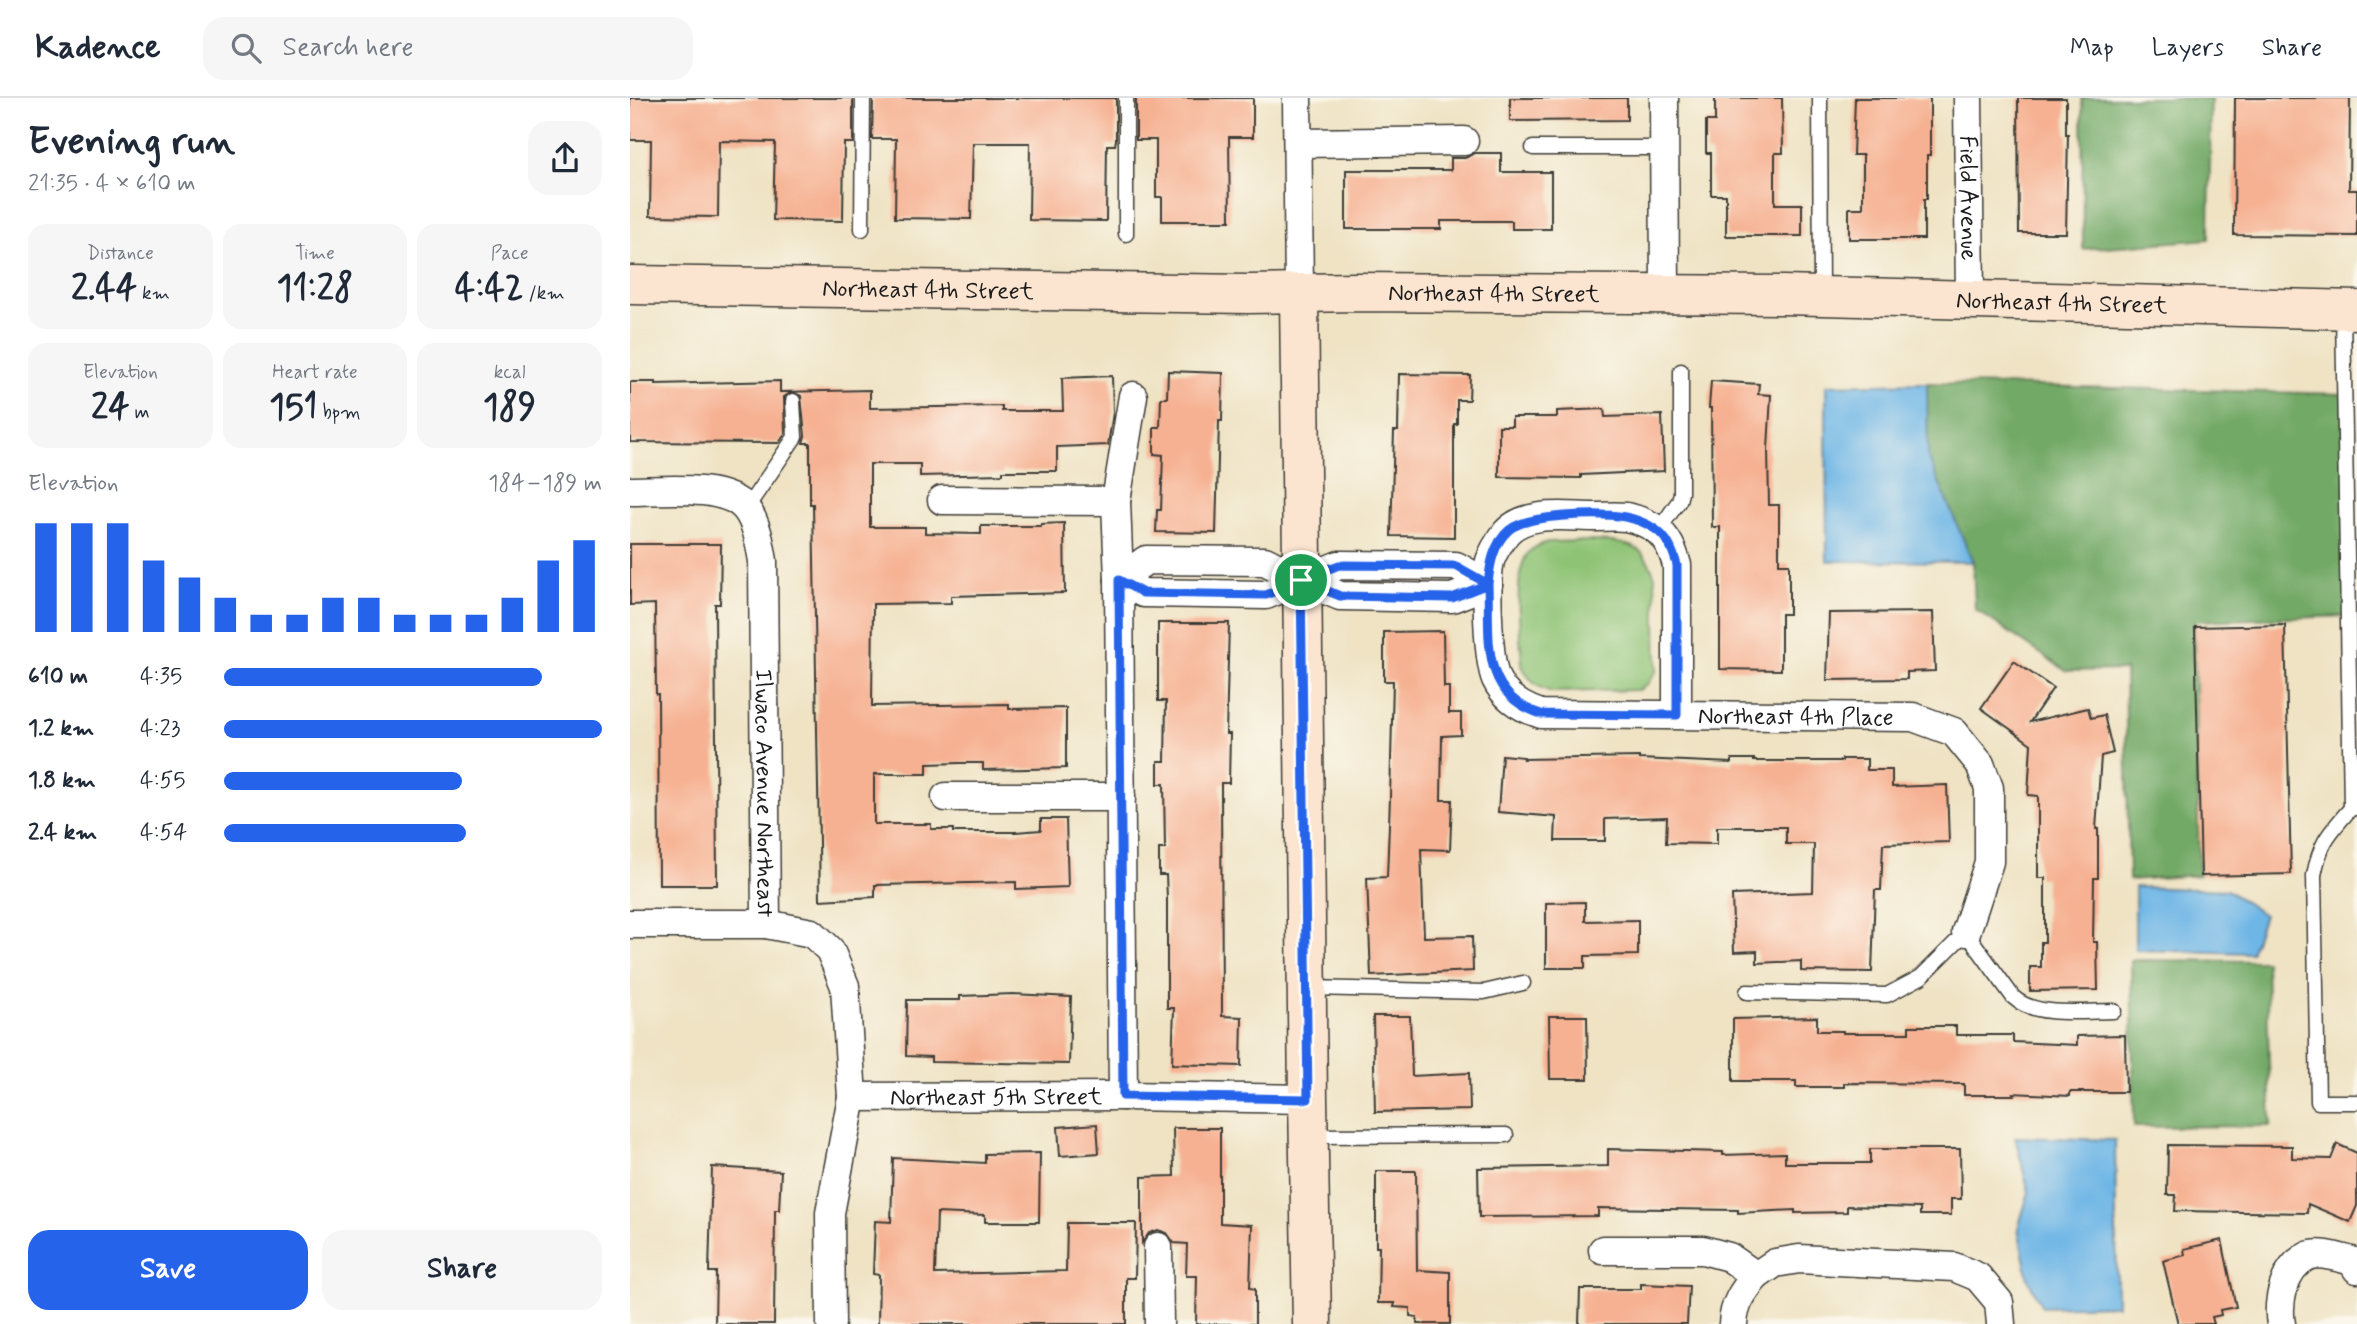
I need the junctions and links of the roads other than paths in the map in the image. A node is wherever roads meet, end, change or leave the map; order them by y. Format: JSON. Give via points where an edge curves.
{"nodes":[{"id":1,"x":863,"y":98,"type":"edge"},
{"id":2,"x":1126,"y":98,"type":"edge"},
{"id":3,"x":1297,"y":98,"type":"edge"},
{"id":4,"x":1664,"y":98,"type":"edge"},
{"id":5,"x":1820,"y":98,"type":"edge"},
{"id":6,"x":1968,"y":98,"type":"edge"},
{"id":7,"x":1464,"y":141,"type":"dead end"},
{"id":8,"x":1298,"y":143,"type":"junction"},
{"id":9,"x":1533,"y":148,"type":"dead end"},
{"id":10,"x":1664,"y":148,"type":"junction"},
{"id":11,"x":862,"y":229,"type":"dead end"},
{"id":12,"x":1126,"y":234,"type":"dead end"},
{"id":13,"x":630,"y":285,"type":"edge"},
{"id":14,"x":1299,"y":293,"type":"junction"},
{"id":15,"x":1665,"y":295,"type":"junction"},
{"id":16,"x":1821,"y":295,"type":"junction"},
{"id":17,"x":1970,"y":299,"type":"junction"},
{"id":18,"x":2350,"y":310,"type":"edge"},
{"id":19,"x":1681,"y":371,"type":"dead end"},
{"id":20,"x":1133,"y":396,"type":"dead end"},
{"id":21,"x":793,"y":401,"type":"dead end"},
{"id":22,"x":630,"y":491,"type":"edge"},
{"id":23,"x":942,"y":500,"type":"dead end"},
{"id":24,"x":1116,"y":500,"type":"junction"},
{"id":25,"x":746,"y":509,"type":"junction"},
{"id":26,"x":1658,"y":531,"type":"junction"},
{"id":27,"x":1119,"y":580,"type":"junction"},
{"id":28,"x":1301,"y":580,"type":"junction"},
{"id":29,"x":1488,"y":584,"type":"junction"},
{"id":30,"x":2352,"y":592,"type":"edge"},
{"id":31,"x":1677,"y":715,"type":"junction"},
{"id":32,"x":946,"y":797,"type":"dead end"},
{"id":33,"x":1121,"y":797,"type":"junction"},
{"id":34,"x":2354,"y":808,"type":"edge"},
{"id":35,"x":630,"y":924,"type":"edge"},
{"id":36,"x":766,"y":924,"type":"junction"},
{"id":37,"x":1966,"y":932,"type":"junction"},
{"id":38,"x":1523,"y":983,"type":"dead end"},
{"id":39,"x":1307,"y":988,"type":"junction"},
{"id":40,"x":1747,"y":992,"type":"dead end"},
{"id":41,"x":2114,"y":1011,"type":"dead end"},
{"id":42,"x":1123,"y":1096,"type":"junction"},
{"id":43,"x":852,"y":1097,"type":"junction"},
{"id":44,"x":2357,"y":1102,"type":"edge"},
{"id":45,"x":1308,"y":1117,"type":"junction"},
{"id":46,"x":1506,"y":1135,"type":"dead end"},
{"id":47,"x":1158,"y":1247,"type":"dead end"},
{"id":48,"x":1603,"y":1250,"type":"dead end"},
{"id":49,"x":2357,"y":1269,"type":"edge"},
{"id":50,"x":1756,"y":1276,"type":"junction"},
{"id":51,"x":831,"y":1324,"type":"edge"},
{"id":52,"x":1159,"y":1324,"type":"edge"},
{"id":53,"x":1312,"y":1324,"type":"edge"},
{"id":54,"x":1733,"y":1324,"type":"edge"},
{"id":55,"x":2001,"y":1324,"type":"edge"},
{"id":56,"x":2281,"y":1324,"type":"edge"}],
"edges":[{"from":1,"to":11,"type":"lane"},
{"from":2,"to":12,"type":"lane"},
{"from":3,"to":8,"type":"street"},
{"from":4,"to":10,"type":"street"},
{"from":5,"to":16,"type":"lane"},
{"from":6,"to":17,"type":"street","name":"Field Avenue"},
{"from":7,"to":8,"type":"street"},
{"from":8,"to":14,"type":"street"},
{"from":9,"to":10,"type":"lane"},
{"from":10,"to":15,"type":"street"},
{"from":13,"to":14,"type":"main road","name":"Northeast 4th Street"},
{"from":14,"to":15,"type":"main road","name":"Northeast 4th Street"},
{"from":14,"to":28,"type":"main road"},
{"from":15,"to":16,"type":"main road","name":"Northeast 4th Street"},
{"from":16,"to":17,"type":"main road","name":"Northeast 4th Street"},
{"from":17,"to":18,"type":"main road","name":"Northeast 4th Street"},
{"from":18,"to":30,"type":"lane"},
{"from":19,"to":26,"type":"lane","via":[[1681,493]]},
{"from":20,"to":24,"type":"street"},
{"from":21,"to":25,"type":"lane","via":[[795,437]]},
{"from":22,"to":25,"type":"street","via":[[725,494]]},
{"from":23,"to":24,"type":"street"},
{"from":24,"to":27,"type":"street"},
{"from":25,"to":36,"type":"street","name":"Ilwaco Avenue Northeast","via":[[763,561]]},
{"from":26,"to":29,"type":"street","name":"Northeast 4th Place","via":[[1624,517],[1544,517],[1522,522],[1508,531],[1495,549]]},
{"from":26,"to":31,"type":"street","name":"Northeast 4th Place","via":[[1672,547],[1677,565]]},
{"from":27,"to":28,"type":"street","via":[[1146,560],[1160,560],[1265,561]]},
{"from":27,"to":33,"type":"street"},
{"from":28,"to":29,"type":"street","via":[[1340,596],[1452,598]]},
{"from":28,"to":39,"type":"main road"},
{"from":29,"to":31,"type":"street","name":"Northeast 4th Place","via":[[1495,678],[1522,708],[1541,714]]},
{"from":30,"to":34,"type":"lane"},
{"from":31,"to":37,"type":"street","name":"Northeast 4th Place","via":[[1913,717],[1954,732],[1980,764],[1989,788],[1989,862]]},
{"from":32,"to":33,"type":"street"},
{"from":33,"to":42,"type":"street"},
{"from":34,"to":44,"type":"lane","via":[[2327,836],[2314,876],[2318,1102]]},
{"from":35,"to":36,"type":"street"},
{"from":36,"to":43,"type":"street","name":"Ilwaco Avenue Northeast","via":[[812,933],[830,950],[845,986]]},
{"from":37,"to":40,"type":"lane","via":[[1921,977],[1887,995]]},
{"from":37,"to":41,"type":"lane","via":[[2021,1005],[2046,1011]]},
{"from":38,"to":39,"type":"lane","via":[[1484,992]]},
{"from":39,"to":45,"type":"main road"},
{"from":42,"to":43,"type":"street","name":"Northeast 5th Street"},
{"from":42,"to":45,"type":"street","name":"Northeast 5th Street"},
{"from":43,"to":51,"type":"street","name":"Ilwaco Avenue Northeast","via":[[830,1213]]},
{"from":45,"to":46,"type":"lane","name":"Northeast 5th Street"},
{"from":45,"to":53,"type":"main road"},
{"from":47,"to":52,"type":"street"},
{"from":48,"to":50,"type":"street","via":[[1703,1250],[1729,1257]]},
{"from":49,"to":56,"type":"street","via":[[2352,1261],[2309,1255],[2294,1268],[2282,1289]]},
{"from":50,"to":54,"type":"street","via":[[1742,1293]]},
{"from":50,"to":55,"type":"street","via":[[1775,1264],[1799,1259],[1954,1267],[1978,1277],[1999,1302]]}]}
